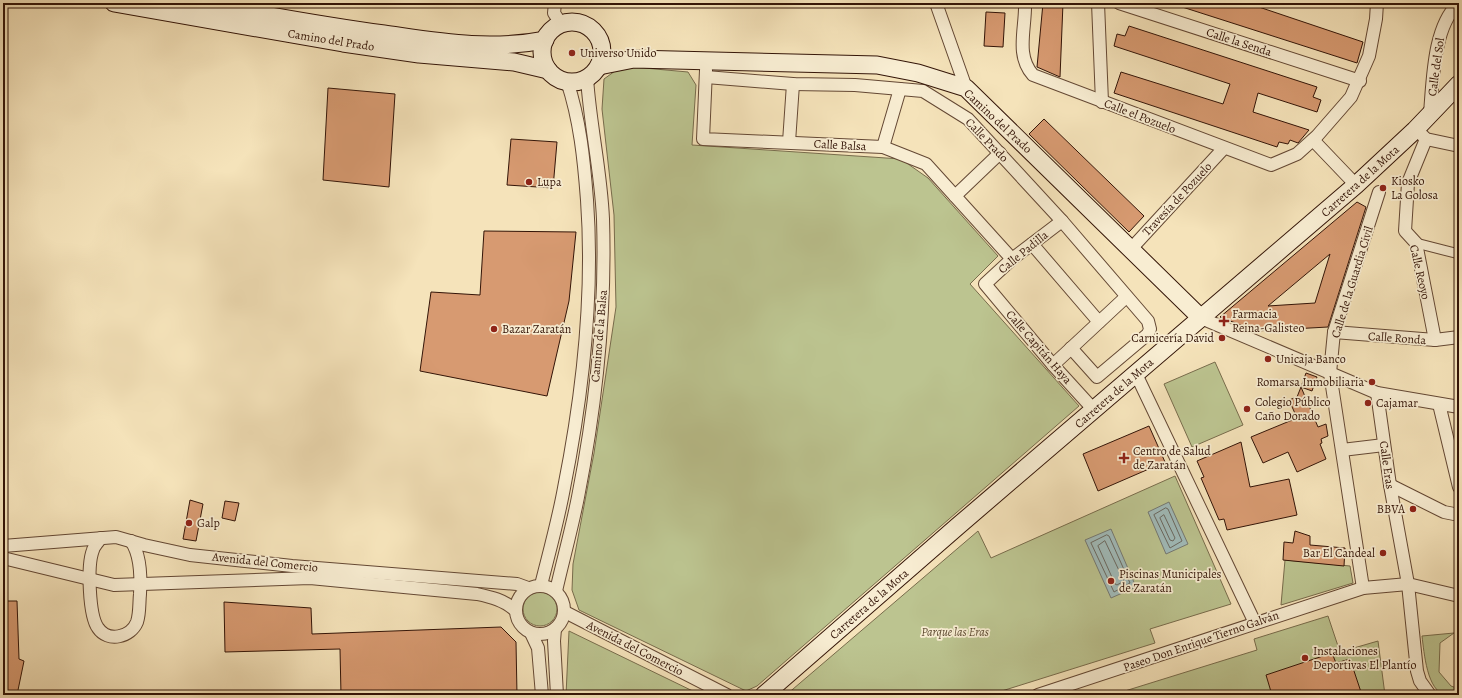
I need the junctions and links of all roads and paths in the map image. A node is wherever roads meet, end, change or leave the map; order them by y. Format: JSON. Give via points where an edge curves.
{"nodes":[{"id":1,"x":114,"y":3,"type":"edge"},
{"id":2,"x":197,"y":3,"type":"edge"},
{"id":3,"x":555,"y":3,"type":"edge"},
{"id":4,"x":936,"y":3,"type":"edge"},
{"id":5,"x":1025,"y":3,"type":"edge"},
{"id":6,"x":1098,"y":3,"type":"edge"},
{"id":7,"x":1119,"y":3,"type":"edge"},
{"id":8,"x":1377,"y":3,"type":"edge"},
{"id":9,"x":1459,"y":3,"type":"edge"},
{"id":10,"x":561,"y":24,"type":"junction"},
{"id":11,"x":544,"y":40,"type":"junction"},
{"id":12,"x":602,"y":45,"type":"junction"},
{"id":13,"x":634,"y":59,"type":"junction"},
{"id":14,"x":706,"y":60,"type":"junction"},
{"id":15,"x":877,"y":64,"type":"junction"},
{"id":16,"x":548,"y":70,"type":"junction"},
{"id":17,"x":593,"y":72,"type":"junction"},
{"id":18,"x":918,"y":73,"type":"junction"},
{"id":19,"x":706,"y":77,"type":"junction"},
{"id":20,"x":567,"y":81,"type":"junction"},
{"id":21,"x":1360,"y":81,"type":"junction"},
{"id":22,"x":793,"y":84,"type":"junction"},
{"id":23,"x":1459,"y":84,"type":"edge"},
{"id":24,"x":966,"y":88,"type":"junction"},
{"id":25,"x":900,"y":90,"type":"junction"},
{"id":26,"x":1102,"y":102,"type":"junction"},
{"id":27,"x":1430,"y":113,"type":"junction"},
{"id":28,"x":1421,"y":134,"type":"junction"},
{"id":29,"x":1313,"y":140,"type":"junction"},
{"id":30,"x":789,"y":142,"type":"junction"},
{"id":31,"x":1459,"y":146,"type":"edge"},
{"id":32,"x":882,"y":147,"type":"junction"},
{"id":33,"x":1224,"y":148,"type":"junction"},
{"id":34,"x":1000,"y":153,"type":"junction"},
{"id":35,"x":1356,"y":185,"type":"junction"},
{"id":36,"x":1379,"y":192,"type":"dead end"},
{"id":37,"x":955,"y":196,"type":"junction"},
{"id":38,"x":1062,"y":221,"type":"junction"},
{"id":39,"x":1416,"y":242,"type":"junction"},
{"id":40,"x":1032,"y":244,"type":"junction"},
{"id":41,"x":1130,"y":250,"type":"junction"},
{"id":42,"x":1459,"y":254,"type":"edge"},
{"id":43,"x":1012,"y":259,"type":"junction"},
{"id":44,"x":985,"y":284,"type":"joint"},
{"id":45,"x":1126,"y":297,"type":"junction"},
{"id":46,"x":1201,"y":318,"type":"junction"},
{"id":47,"x":1099,"y":322,"type":"junction"},
{"id":48,"x":1334,"y":332,"type":"junction"},
{"id":49,"x":1459,"y":337,"type":"edge"},
{"id":50,"x":1434,"y":340,"type":"junction"},
{"id":51,"x":1071,"y":348,"type":"junction"},
{"id":52,"x":1053,"y":365,"type":"junction"},
{"id":53,"x":1330,"y":373,"type":"junction"},
{"id":54,"x":1136,"y":374,"type":"junction"},
{"id":55,"x":1377,"y":393,"type":"junction"},
{"id":56,"x":1440,"y":404,"type":"junction"},
{"id":57,"x":1459,"y":407,"type":"edge"},
{"id":58,"x":1094,"y":410,"type":"junction"},
{"id":59,"x":1384,"y":445,"type":"junction"},
{"id":60,"x":1342,"y":450,"type":"junction"},
{"id":61,"x":1390,"y":485,"type":"junction"},
{"id":62,"x":1459,"y":487,"type":"edge"},
{"id":63,"x":1459,"y":514,"type":"edge"},
{"id":64,"x":101,"y":538,"type":"junction"},
{"id":65,"x":131,"y":541,"type":"junction"},
{"id":66,"x":3,"y":546,"type":"edge"},
{"id":67,"x":3,"y":558,"type":"edge"},
{"id":68,"x":90,"y":579,"type":"junction"},
{"id":69,"x":1408,"y":584,"type":"junction"},
{"id":70,"x":140,"y":585,"type":"junction"},
{"id":71,"x":541,"y":585,"type":"junction"},
{"id":72,"x":528,"y":588,"type":"junction"},
{"id":73,"x":1363,"y":588,"type":"junction"},
{"id":74,"x":556,"y":591,"type":"junction"},
{"id":75,"x":1459,"y":596,"type":"edge"},
{"id":76,"x":515,"y":610,"type":"junction"},
{"id":77,"x":565,"y":612,"type":"junction"},
{"id":78,"x":1255,"y":623,"type":"junction"},
{"id":79,"x":555,"y":629,"type":"junction"},
{"id":80,"x":531,"y":633,"type":"junction"},
{"id":81,"x":542,"y":695,"type":"edge"},
{"id":82,"x":558,"y":695,"type":"edge"},
{"id":83,"x":727,"y":695,"type":"edge"},
{"id":84,"x":764,"y":695,"type":"edge"},
{"id":85,"x":1038,"y":695,"type":"edge"},
{"id":86,"x":1430,"y":695,"type":"edge"}],
"edges":[{"from":1,"to":16,"type":"main road","name":"Camino del Prado","via":[[343,43],[419,54],[514,62]]},
{"from":2,"to":11,"type":"main road","name":"Camino del Prado","via":[[434,42],[489,46]]},
{"from":3,"to":10,"type":"street","via":[[554,13]]},
{"from":4,"to":24,"type":"street"},
{"from":5,"to":26,"type":"street","name":"Calle el Pozuelo","via":[[1022,55],[1026,67],[1033,75]]},
{"from":6,"to":26,"type":"street"},
{"from":7,"to":21,"type":"street","name":"Calle la Senda"},
{"from":8,"to":21,"type":"street","name":"Calle el Pozuelo","via":[[1369,56]]},
{"from":9,"to":27,"type":"street","name":"Calle del Sol","via":[[1442,27],[1434,69]]},
{"from":10,"to":11,"type":"main road","via":[[549,32]]},
{"from":10,"to":12,"type":"main road","via":[[569,22],[586,25],[593,30]]},
{"from":11,"to":16,"type":"main road","via":[[542,56]]},
{"from":12,"to":13,"type":"main road","name":"Camino del Prado"},
{"from":12,"to":17,"type":"main road","via":[[602,52]]},
{"from":13,"to":14,"type":"main road","name":"Camino del Prado"},
{"from":13,"to":17,"type":"main road","name":"Camino del Prado"},
{"from":14,"to":15,"type":"main road","name":"Camino del Prado"},
{"from":14,"to":19,"type":"street","name":"Calle Balsa"},
{"from":15,"to":18,"type":"main road","name":"Camino del Prado"},
{"from":15,"to":25,"type":"street","via":[[886,80]]},
{"from":16,"to":20,"type":"main road"},
{"from":17,"to":20,"type":"main road","via":[[574,82]]},
{"from":17,"to":74,"type":"street","name":"Camino de la Balsa","via":[[589,104],[599,161],[604,287],[588,439],[578,497]]},
{"from":18,"to":24,"type":"main road","name":"Camino del Prado"},
{"from":18,"to":25,"type":"street","via":[[912,84]]},
{"from":19,"to":22,"type":"street","name":"Calle Prado"},
{"from":19,"to":30,"type":"street","name":"Calle Balsa","via":[[703,139]]},
{"from":20,"to":71,"type":"street","name":"Camino de la Balsa","via":[[576,106],[584,163],[589,222],[589,288],[585,358],[577,416],[564,489]]},
{"from":21,"to":29,"type":"street","name":"Calle el Pozuelo","via":[[1351,97]]},
{"from":22,"to":25,"type":"street","name":"Calle Prado","via":[[855,85]]},
{"from":22,"to":30,"type":"street"},
{"from":23,"to":27,"type":"main road","name":"Carretera de la Mota"},
{"from":24,"to":41,"type":"main road","name":"Camino del Prado"},
{"from":25,"to":32,"type":"street"},
{"from":25,"to":34,"type":"street","name":"Calle Prado","via":[[923,91],[968,119]]},
{"from":26,"to":33,"type":"street","name":"Calle el Pozuelo"},
{"from":27,"to":28,"type":"main road","name":"Carretera de la Mota"},
{"from":28,"to":31,"type":"street"},
{"from":28,"to":35,"type":"main road","name":"Carretera de la Mota"},
{"from":28,"to":39,"type":"street","name":"Calle Reoyo","via":[[1408,182],[1405,231]]},
{"from":29,"to":33,"type":"street","name":"Calle el Pozuelo","via":[[1297,154],[1271,166]]},
{"from":29,"to":35,"type":"street"},
{"from":30,"to":32,"type":"street","name":"Calle Balsa"},
{"from":32,"to":37,"type":"street","name":"Calle Balsa","via":[[926,164]]},
{"from":33,"to":41,"type":"street","name":"Travesía de Pozuelo"},
{"from":34,"to":37,"type":"street"},
{"from":34,"to":38,"type":"street","name":"Calle Prado"},
{"from":35,"to":46,"type":"main road","name":"Carretera de la Mota"},
{"from":36,"to":48,"type":"street","name":"Calle de la Guardia Civil"},
{"from":37,"to":43,"type":"street","name":"Calle Balsa"},
{"from":38,"to":40,"type":"street","name":"Calle Padilla"},
{"from":38,"to":45,"type":"street","name":"Calle Prado"},
{"from":39,"to":42,"type":"street"},
{"from":39,"to":50,"type":"street","name":"Calle Reoyo"},
{"from":40,"to":43,"type":"street","name":"Calle Padilla"},
{"from":40,"to":47,"type":"street"},
{"from":41,"to":46,"type":"main road","name":"Camino del Prado"},
{"from":43,"to":44,"type":"street","name":"Calle Padilla"},
{"from":44,"to":52,"type":"street","name":"Calle Capitán Haya"},
{"from":45,"to":47,"type":"street"},
{"from":45,"to":51,"type":"street","name":"Calle Prado","via":[[1148,321],[1148,334],[1097,377]]},
{"from":46,"to":53,"type":"street"},
{"from":46,"to":54,"type":"main road","name":"Carretera de la Mota"},
{"from":47,"to":51,"type":"street"},
{"from":48,"to":50,"type":"street","name":"Calle Ronda"},
{"from":48,"to":53,"type":"street","name":"Calle de la Guardia Civil"},
{"from":49,"to":50,"type":"street","name":"Calle Ronda"},
{"from":51,"to":52,"type":"street"},
{"from":52,"to":58,"type":"street","name":"Calle Capitán Haya"},
{"from":53,"to":55,"type":"street"},
{"from":53,"to":60,"type":"street","name":"Calle de la Guardia Civil"},
{"from":54,"to":58,"type":"main road","name":"Carretera de la Mota"},
{"from":54,"to":78,"type":"street"},
{"from":55,"to":56,"type":"street"},
{"from":55,"to":59,"type":"street","name":"Calle Eras"},
{"from":56,"to":57,"type":"street"},
{"from":56,"to":62,"type":"street"},
{"from":58,"to":84,"type":"main road","name":"Carretera de la Mota"},
{"from":59,"to":60,"type":"street"},
{"from":59,"to":61,"type":"street","name":"Calle Eras"},
{"from":60,"to":73,"type":"street","name":"Calle de la Guardia Civil"},
{"from":61,"to":63,"type":"street","via":[[1444,512]]},
{"from":61,"to":69,"type":"street","name":"Calle Eras"},
{"from":64,"to":65,"type":"street","name":"Avenida del Comercio","via":[[116,537]]},
{"from":64,"to":66,"type":"street","name":"Avenida del Comercio"},
{"from":64,"to":68,"type":"street","via":[[91,556]]},
{"from":65,"to":70,"type":"street","via":[[136,548]]},
{"from":65,"to":72,"type":"street","name":"Avenida del Comercio","via":[[190,554],[292,566],[510,583]]},
{"from":67,"to":68,"type":"street","name":"Avenida del Comercio"},
{"from":68,"to":70,"type":"street","name":"Avenida del Comercio","via":[[114,585]]},
{"from":68,"to":70,"type":"street","via":[[93,619],[98,630],[110,636],[124,636],[137,622]]},
{"from":69,"to":73,"type":"street","name":"Paseo Don Enrique Tierno Galván"},
{"from":69,"to":75,"type":"street","name":"Paseo Don Enrique Tierno Galván"},
{"from":69,"to":86,"type":"street","name":"Calle Eras","via":[[1417,671],[1420,681]]},
{"from":70,"to":76,"type":"street","name":"Avenida del Comercio","via":[[310,578],[477,594],[508,603]]},
{"from":71,"to":72,"type":"street"},
{"from":71,"to":74,"type":"street"},
{"from":72,"to":76,"type":"street","via":[[519,598]]},
{"from":73,"to":78,"type":"street","name":"Paseo Don Enrique Tierno Galván"},
{"from":74,"to":77,"type":"street","via":[[563,601]]},
{"from":76,"to":80,"type":"street","via":[[520,624]]},
{"from":77,"to":79,"type":"street","via":[[560,625]]},
{"from":77,"to":83,"type":"street","name":"Avenida del Comercio"},
{"from":78,"to":85,"type":"street","name":"Paseo Don Enrique Tierno Galván"},
{"from":79,"to":80,"type":"street","via":[[544,634]]},
{"from":79,"to":82,"type":"street"},
{"from":80,"to":81,"type":"street","via":[[538,648]]}]}
